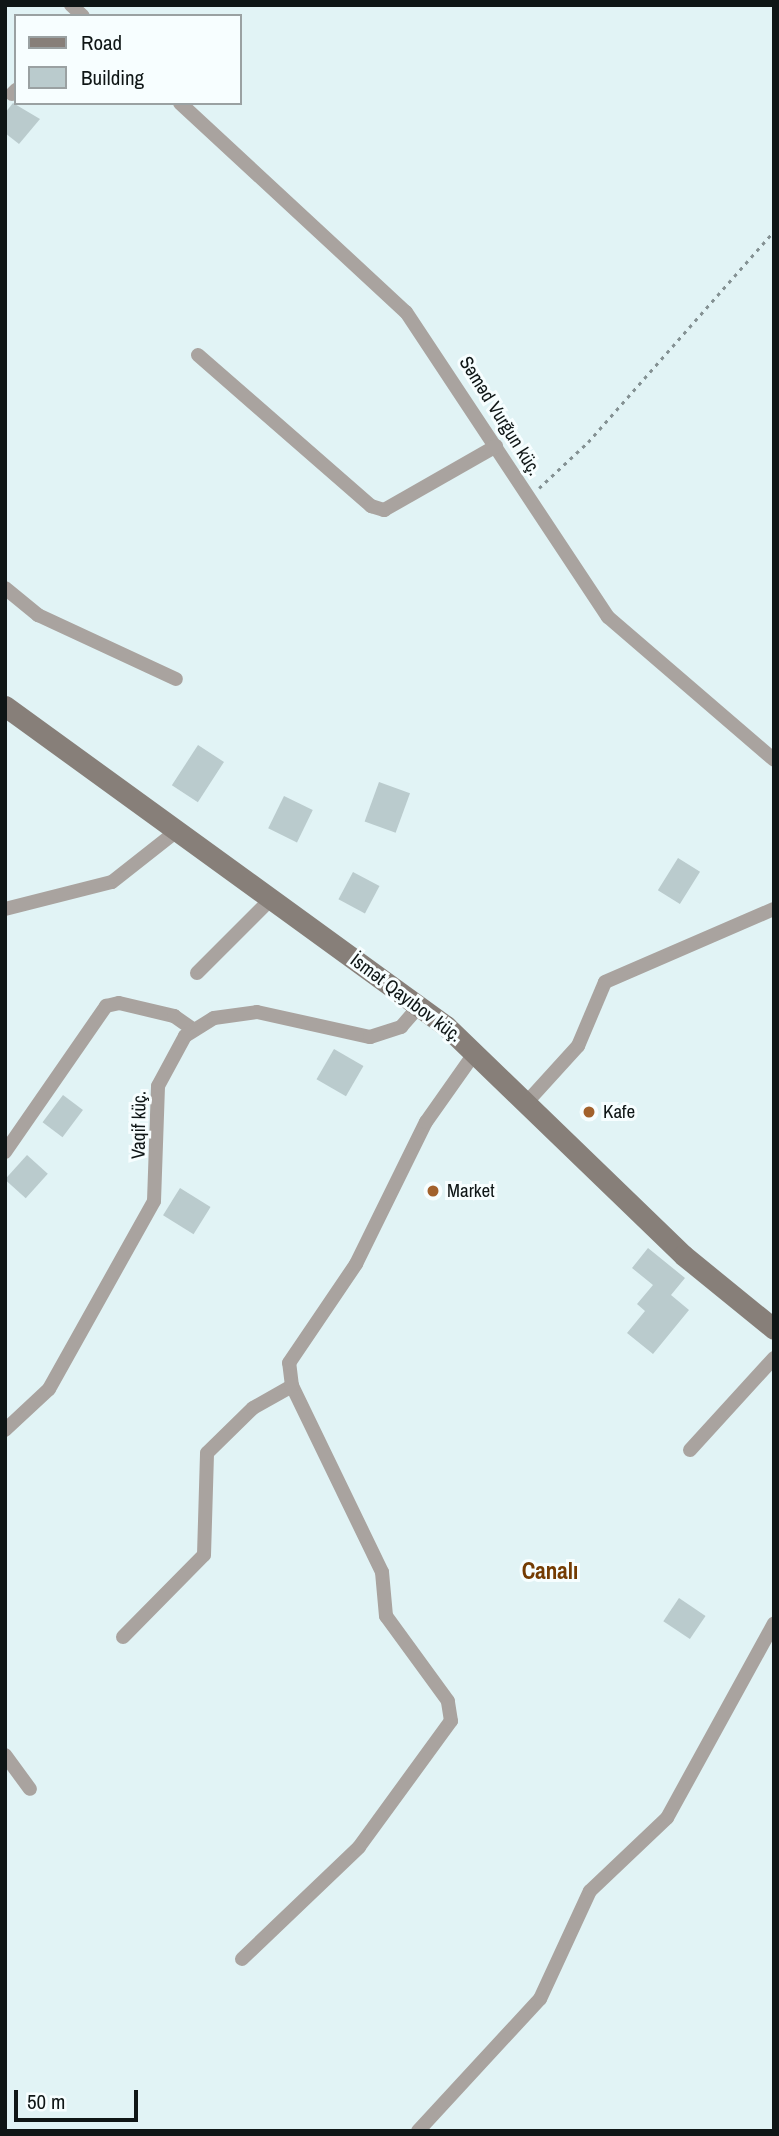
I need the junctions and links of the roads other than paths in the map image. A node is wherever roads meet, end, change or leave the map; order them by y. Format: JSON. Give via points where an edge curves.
{"nodes":[{"id":1,"x":182,"y":105,"type":"edge"},
{"id":2,"x":198,"y":355,"type":"dead end"},
{"id":3,"x":496,"y":446,"type":"junction"},
{"id":4,"x":5,"y":588,"type":"edge"},
{"id":5,"x":176,"y":679,"type":"dead end"},
{"id":6,"x":5,"y":706,"type":"edge"},
{"id":7,"x":774,"y":760,"type":"edge"},
{"id":8,"x":178,"y":830,"type":"junction"},
{"id":9,"x":272,"y":898,"type":"junction"},
{"id":10,"x":5,"y":909,"type":"edge"},
{"id":11,"x":774,"y":909,"type":"edge"},
{"id":12,"x":197,"y":973,"type":"dead end"},
{"id":13,"x":419,"y":1006,"type":"junction"},
{"id":14,"x":194,"y":1030,"type":"junction"},
{"id":15,"x":476,"y":1051,"type":"junction"},
{"id":16,"x":527,"y":1102,"type":"junction"},
{"id":17,"x":5,"y":1152,"type":"edge"},
{"id":18,"x":774,"y":1329,"type":"edge"},
{"id":19,"x":774,"y":1358,"type":"edge"},
{"id":20,"x":292,"y":1386,"type":"junction"},
{"id":21,"x":5,"y":1430,"type":"edge"},
{"id":22,"x":690,"y":1450,"type":"dead end"},
{"id":23,"x":774,"y":1623,"type":"edge"},
{"id":24,"x":123,"y":1637,"type":"dead end"},
{"id":25,"x":5,"y":1755,"type":"edge"},
{"id":26,"x":30,"y":1789,"type":"dead end"},
{"id":27,"x":242,"y":1959,"type":"dead end"},
{"id":28,"x":418,"y":2131,"type":"edge"}],
"edges":[{"from":1,"to":3,"type":"street","name":"Səməd Vurğun küç.","via":[[406,312]]},
{"from":2,"to":3,"type":"street","via":[[371,506],[384,510]]},
{"from":3,"to":7,"type":"street","name":"Səməd Vurğun küç.","via":[[608,617]]},
{"from":4,"to":5,"type":"street","via":[[46,620],[128,652]]},
{"from":6,"to":8,"type":"street","name":"İsmət Qayıbov küç."},
{"from":8,"to":9,"type":"street","name":"İsmət Qayıbov küç."},
{"from":8,"to":10,"type":"street","via":[[112,882]]},
{"from":9,"to":12,"type":"street"},
{"from":9,"to":13,"type":"street","name":"İsmət Qayıbov küç."},
{"from":11,"to":16,"type":"street","via":[[605,982],[578,1046]]},
{"from":13,"to":14,"type":"street","name":"Vaqif küç.","via":[[401,1027],[370,1037],[257,1012],[225,1015]]},
{"from":13,"to":15,"type":"street","name":"İsmət Qayıbov küç."},
{"from":14,"to":17,"type":"street","via":[[174,1016],[119,1003],[106,1006]]},
{"from":14,"to":21,"type":"street","name":"Vaqif küç.","via":[[162,1069],[154,1202],[49,1389]]},
{"from":15,"to":16,"type":"street","name":"İsmət Qayıbov küç."},
{"from":15,"to":20,"type":"street","via":[[426,1122],[356,1264],[295,1348],[289,1363]]},
{"from":16,"to":18,"type":"street","name":"İsmət Qayıbov küç.","via":[[683,1255]]},
{"from":19,"to":22,"type":"street"},
{"from":20,"to":24,"type":"street","via":[[253,1408],[207,1453],[204,1555]]},
{"from":20,"to":27,"type":"street","via":[[382,1572],[386,1616],[447,1701],[451,1721],[359,1847]]},
{"from":23,"to":28,"type":"street","via":[[667,1818],[590,1891],[540,1999]]},
{"from":25,"to":26,"type":"street"}]}
